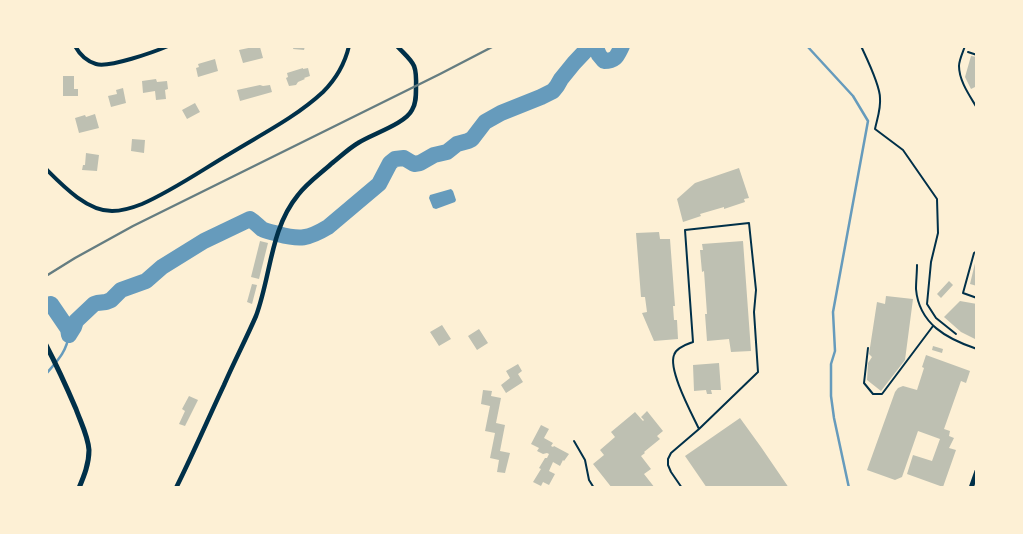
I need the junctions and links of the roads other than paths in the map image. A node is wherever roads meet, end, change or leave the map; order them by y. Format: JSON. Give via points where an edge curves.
{"nodes":[{"id":1,"x":76,"y":46,"type":"edge"},
{"id":2,"x":168,"y":46,"type":"edge"},
{"id":3,"x":349,"y":46,"type":"edge"},
{"id":4,"x":397,"y":46,"type":"edge"},
{"id":5,"x":965,"y":46,"type":"edge"},
{"id":6,"x":977,"y":108,"type":"edge"},
{"id":7,"x":46,"y":169,"type":"edge"},
{"id":8,"x":977,"y":251,"type":"edge"},
{"id":9,"x":917,"y":266,"type":"dead end"},
{"id":10,"x":977,"y":298,"type":"edge"},
{"id":11,"x":933,"y":326,"type":"junction"},
{"id":12,"x":46,"y":345,"type":"edge"},
{"id":13,"x":868,"y":348,"type":"dead end"},
{"id":14,"x":977,"y":349,"type":"edge"},
{"id":15,"x":699,"y":429,"type":"junction"},
{"id":16,"x":574,"y":441,"type":"dead end"},
{"id":17,"x":977,"y":471,"type":"edge"},
{"id":18,"x":79,"y":488,"type":"edge"},
{"id":19,"x":176,"y":488,"type":"edge"},
{"id":20,"x":594,"y":488,"type":"edge"},
{"id":21,"x":682,"y":488,"type":"edge"},
{"id":22,"x":971,"y":488,"type":"edge"}],
"edges":[{"from":1,"to":2,"type":"street","via":[[80,55],[96,64],[106,64]]},
{"from":3,"to":7,"type":"street","via":[[336,76],[304,108],[141,204],[118,211],[94,207]]},
{"from":4,"to":19,"type":"street","via":[[411,59],[416,72],[415,102],[411,113],[358,143],[298,194],[289,207],[279,228],[256,316]]},
{"from":5,"to":6,"type":"lane","via":[[960,72]]},
{"from":8,"to":10,"type":"lane","via":[[963,293]]},
{"from":9,"to":11,"type":"lane","via":[[918,299],[923,314]]},
{"from":11,"to":13,"type":"lane","via":[[882,394],[873,394],[864,383]]},
{"from":11,"to":14,"type":"lane","via":[[958,342]]},
{"from":12,"to":18,"type":"main road","via":[[86,433],[88,460]]},
{"from":15,"to":15,"type":"lane","via":[[673,369],[676,350],[693,342],[685,230],[749,223],[756,290],[754,312],[758,372]]},
{"from":15,"to":21,"type":"lane","via":[[670,452],[668,465]]},
{"from":16,"to":20,"type":"lane","via":[[585,460],[588,480]]},
{"from":17,"to":22,"type":"main road"}]}
